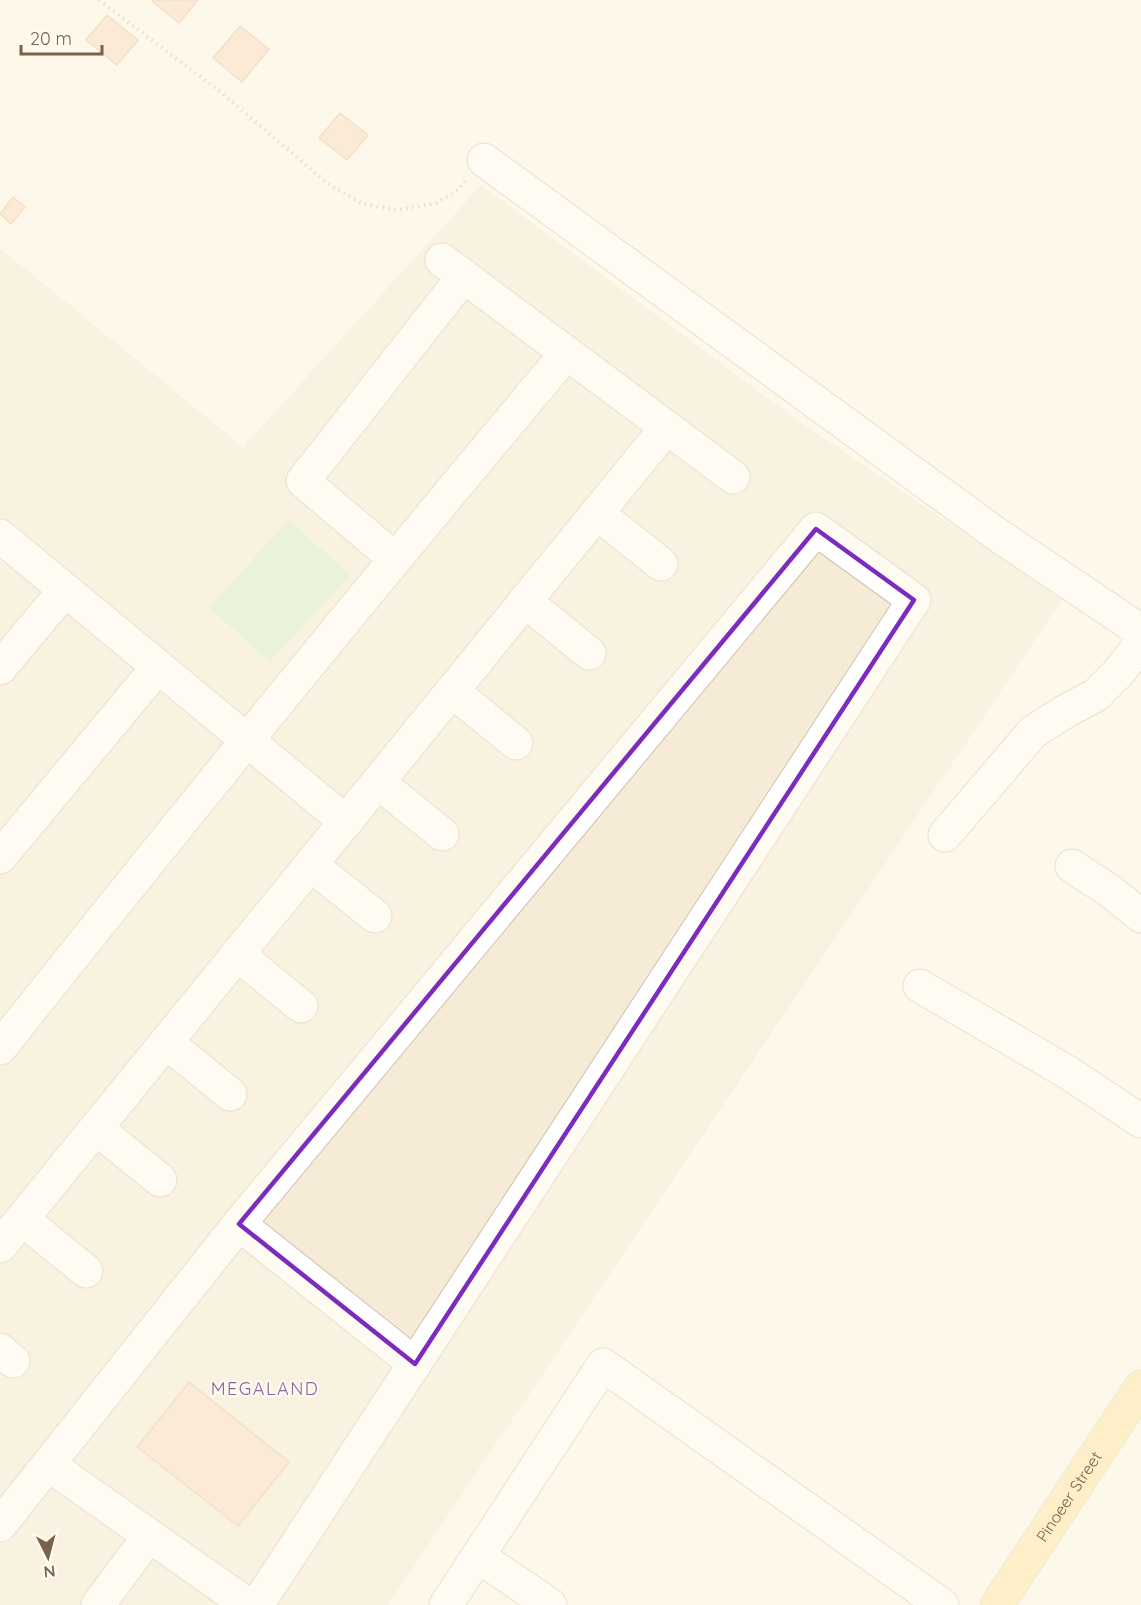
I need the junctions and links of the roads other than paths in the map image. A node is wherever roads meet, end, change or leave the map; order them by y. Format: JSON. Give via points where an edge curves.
{"nodes":[{"id":1,"x":484,"y":160,"type":"road end"},
{"id":2,"x":567,"y":353,"type":"junction"},
{"id":3,"x":667,"y":427,"type":"junction"},
{"id":4,"x":733,"y":477,"type":"dead end"},
{"id":5,"x":597,"y":513,"type":"junction"},
{"id":6,"x":0,"y":536,"type":"edge"},
{"id":7,"x":394,"y":558,"type":"junction"},
{"id":8,"x":661,"y":564,"type":"dead end"},
{"id":9,"x":65,"y":590,"type":"junction"},
{"id":10,"x":525,"y":601,"type":"junction"},
{"id":11,"x":1141,"y":632,"type":"edge"},
{"id":12,"x":1141,"y":644,"type":"edge"},
{"id":13,"x":589,"y":653,"type":"dead end"},
{"id":14,"x":158,"y":666,"type":"junction"},
{"id":15,"x":0,"y":668,"type":"edge"},
{"id":16,"x":452,"y":691,"type":"junction"},
{"id":17,"x":246,"y":739,"type":"junction"},
{"id":18,"x":516,"y":743,"type":"dead end"},
{"id":19,"x":378,"y":782,"type":"junction"},
{"id":20,"x":346,"y":822,"type":"junction"},
{"id":21,"x":442,"y":834,"type":"dead end"},
{"id":22,"x":945,"y":835,"type":"dead end"},
{"id":23,"x":0,"y":857,"type":"edge"},
{"id":24,"x":311,"y":865,"type":"junction"},
{"id":25,"x":1072,"y":866,"type":"dead end"},
{"id":26,"x":375,"y":916,"type":"dead end"},
{"id":27,"x":1141,"y":916,"type":"edge"},
{"id":28,"x":237,"y":954,"type":"junction"},
{"id":29,"x":920,"y":986,"type":"dead end"},
{"id":30,"x":301,"y":1006,"type":"dead end"},
{"id":31,"x":166,"y":1042,"type":"junction"},
{"id":32,"x":0,"y":1048,"type":"edge"},
{"id":33,"x":230,"y":1094,"type":"dead end"},
{"id":34,"x":1141,"y":1121,"type":"edge"},
{"id":35,"x":96,"y":1128,"type":"junction"},
{"id":36,"x":160,"y":1180,"type":"dead end"},
{"id":37,"x":22,"y":1219,"type":"junction"},
{"id":38,"x":239,"y":1224,"type":"junction"},
{"id":39,"x":0,"y":1246,"type":"edge"},
{"id":40,"x":86,"y":1271,"type":"dead end"},
{"id":41,"x":415,"y":1364,"type":"junction"},
{"id":42,"x":1141,"y":1387,"type":"edge"},
{"id":43,"x":49,"y":1464,"type":"junction"},
{"id":44,"x":0,"y":1526,"type":"edge"},
{"id":45,"x":149,"y":1536,"type":"junction"},
{"id":46,"x":478,"y":1556,"type":"junction"},
{"id":47,"x":98,"y":1605,"type":"edge"},
{"id":48,"x":248,"y":1605,"type":"edge"},
{"id":49,"x":257,"y":1605,"type":"edge"},
{"id":50,"x":446,"y":1605,"type":"edge"},
{"id":51,"x":550,"y":1605,"type":"edge"},
{"id":52,"x":942,"y":1605,"type":"edge"},
{"id":53,"x":997,"y":1605,"type":"edge"}],
"edges":[{"from":1,"to":11,"type":"street","via":[[995,533]]},
{"from":2,"to":3,"type":"street"},
{"from":2,"to":7,"type":"street"},
{"from":2,"to":7,"type":"street","via":[[453,268],[303,481]]},
{"from":3,"to":4,"type":"street"},
{"from":3,"to":5,"type":"street"},
{"from":5,"to":8,"type":"street"},
{"from":5,"to":10,"type":"street"},
{"from":6,"to":9,"type":"street"},
{"from":7,"to":17,"type":"street"},
{"from":9,"to":14,"type":"street"},
{"from":9,"to":15,"type":"street"},
{"from":10,"to":13,"type":"street"},
{"from":10,"to":16,"type":"street"},
{"from":12,"to":22,"type":"street","via":[[1096,695],[1032,732]]},
{"from":14,"to":17,"type":"street"},
{"from":14,"to":23,"type":"street"},
{"from":16,"to":18,"type":"street"},
{"from":16,"to":19,"type":"street"},
{"from":17,"to":20,"type":"street"},
{"from":17,"to":32,"type":"street"},
{"from":19,"to":20,"type":"street"},
{"from":19,"to":21,"type":"street"},
{"from":20,"to":24,"type":"street"},
{"from":24,"to":26,"type":"street"},
{"from":24,"to":28,"type":"street"},
{"from":25,"to":27,"type":"street"},
{"from":28,"to":30,"type":"street"},
{"from":28,"to":31,"type":"street"},
{"from":29,"to":34,"type":"street","via":[[1067,1072]]},
{"from":31,"to":33,"type":"street"},
{"from":31,"to":35,"type":"street"},
{"from":35,"to":36,"type":"street"},
{"from":35,"to":37,"type":"street"},
{"from":37,"to":39,"type":"street"},
{"from":37,"to":40,"type":"street"},
{"from":38,"to":41,"type":"street"},
{"from":38,"to":41,"type":"street","via":[[816,529],[914,600]]},
{"from":38,"to":43,"type":"street"},
{"from":41,"to":49,"type":"street"},
{"from":42,"to":53,"type":"main road","name":"Pinoeer Street"},
{"from":43,"to":44,"type":"street"},
{"from":43,"to":45,"type":"street"},
{"from":45,"to":47,"type":"street"},
{"from":45,"to":48,"type":"street"},
{"from":46,"to":50,"type":"street"},
{"from":46,"to":51,"type":"street"},
{"from":46,"to":52,"type":"street","via":[[603,1365]]}]}
